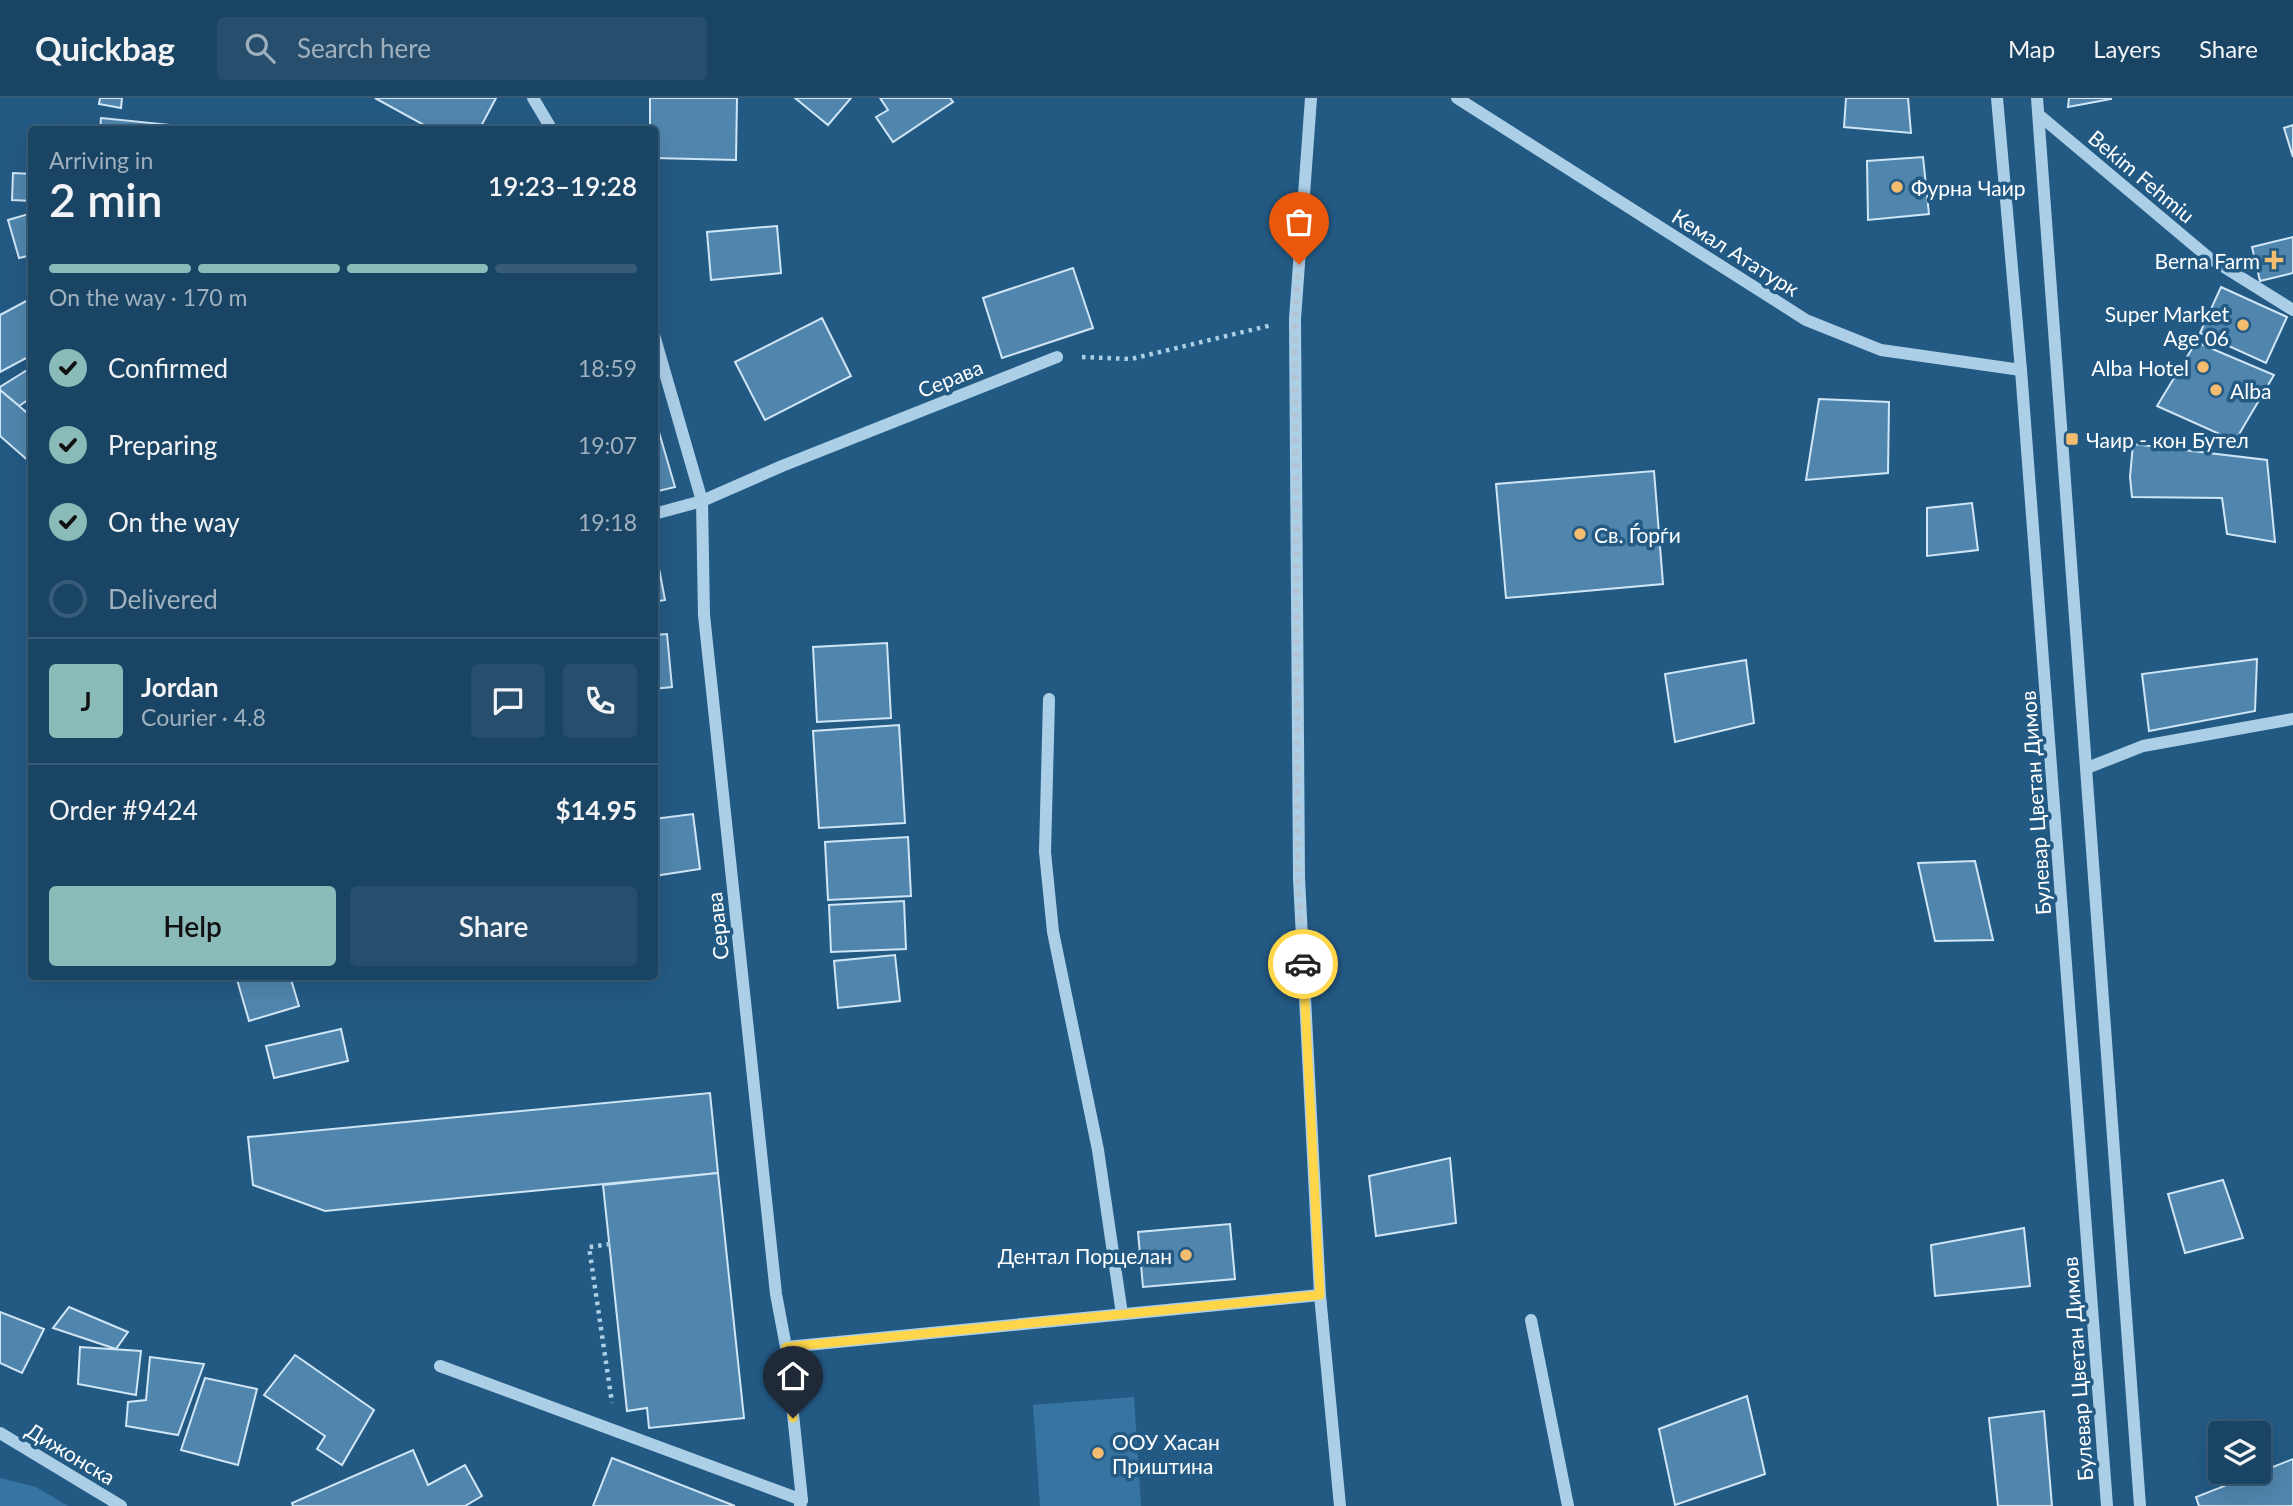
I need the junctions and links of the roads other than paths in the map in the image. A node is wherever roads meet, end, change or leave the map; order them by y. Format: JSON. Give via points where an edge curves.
{"nodes":[{"id":1,"x":1311,"y":98,"type":"edge"},
{"id":2,"x":1457,"y":98,"type":"edge"},
{"id":3,"x":1997,"y":98,"type":"edge"},
{"id":4,"x":2038,"y":98,"type":"edge"},
{"id":5,"x":539,"y":100,"type":"edge"},
{"id":6,"x":2039,"y":115,"type":"junction"},
{"id":7,"x":550,"y":126,"type":"edge"},
{"id":8,"x":2293,"y":310,"type":"edge"},
{"id":9,"x":658,"y":349,"type":"edge"},
{"id":10,"x":1057,"y":357,"type":"road end"},
{"id":11,"x":2021,"y":369,"type":"junction"},
{"id":12,"x":702,"y":500,"type":"junction"},
{"id":13,"x":658,"y":513,"type":"edge"},
{"id":14,"x":1049,"y":699,"type":"dead end"},
{"id":15,"x":2293,"y":719,"type":"edge"},
{"id":16,"x":2087,"y":768,"type":"junction"},
{"id":17,"x":1320,"y":1295,"type":"junction"},
{"id":18,"x":1122,"y":1314,"type":"junction"},
{"id":19,"x":1531,"y":1320,"type":"dead end"},
{"id":20,"x":786,"y":1347,"type":"junction"},
{"id":21,"x":440,"y":1366,"type":"dead end"},
{"id":22,"x":0,"y":1433,"type":"edge"},
{"id":23,"x":801,"y":1503,"type":"edge"},
{"id":24,"x":121,"y":1506,"type":"edge"},
{"id":25,"x":1340,"y":1506,"type":"edge"},
{"id":26,"x":1569,"y":1506,"type":"edge"},
{"id":27,"x":2107,"y":1506,"type":"edge"},
{"id":28,"x":2140,"y":1506,"type":"edge"}],
"edges":[{"from":1,"to":17,"type":"street","via":[[1295,319],[1298,878]]},
{"from":2,"to":11,"type":"street","name":"Кемал Ататурк","via":[[1806,320],[1881,350]]},
{"from":3,"to":11,"type":"street","name":"Булевар Цветан Димов"},
{"from":4,"to":6,"type":"street"},
{"from":5,"to":7,"type":"street"},
{"from":6,"to":8,"type":"street","name":"Bekim Fehmiu","via":[[2208,257]]},
{"from":6,"to":16,"type":"street"},
{"from":9,"to":12,"type":"street","name":"Серава"},
{"from":10,"to":12,"type":"street","name":"Серава"},
{"from":11,"to":27,"type":"street","name":"Булевар Цветан Димов"},
{"from":12,"to":13,"type":"street","name":"Серава"},
{"from":12,"to":20,"type":"street","name":"Серава","via":[[704,615],[776,1294]]},
{"from":14,"to":18,"type":"street","via":[[1045,852],[1053,932],[1098,1150]]},
{"from":15,"to":16,"type":"street","via":[[2143,746]]},
{"from":16,"to":28,"type":"street"},
{"from":17,"to":18,"type":"street"},
{"from":17,"to":25,"type":"street"},
{"from":18,"to":20,"type":"street"},
{"from":19,"to":26,"type":"street"},
{"from":20,"to":23,"type":"street","name":"Серава"},
{"from":21,"to":23,"type":"street","name":"Серава"},
{"from":22,"to":24,"type":"street","name":"Дижонска"}]}
